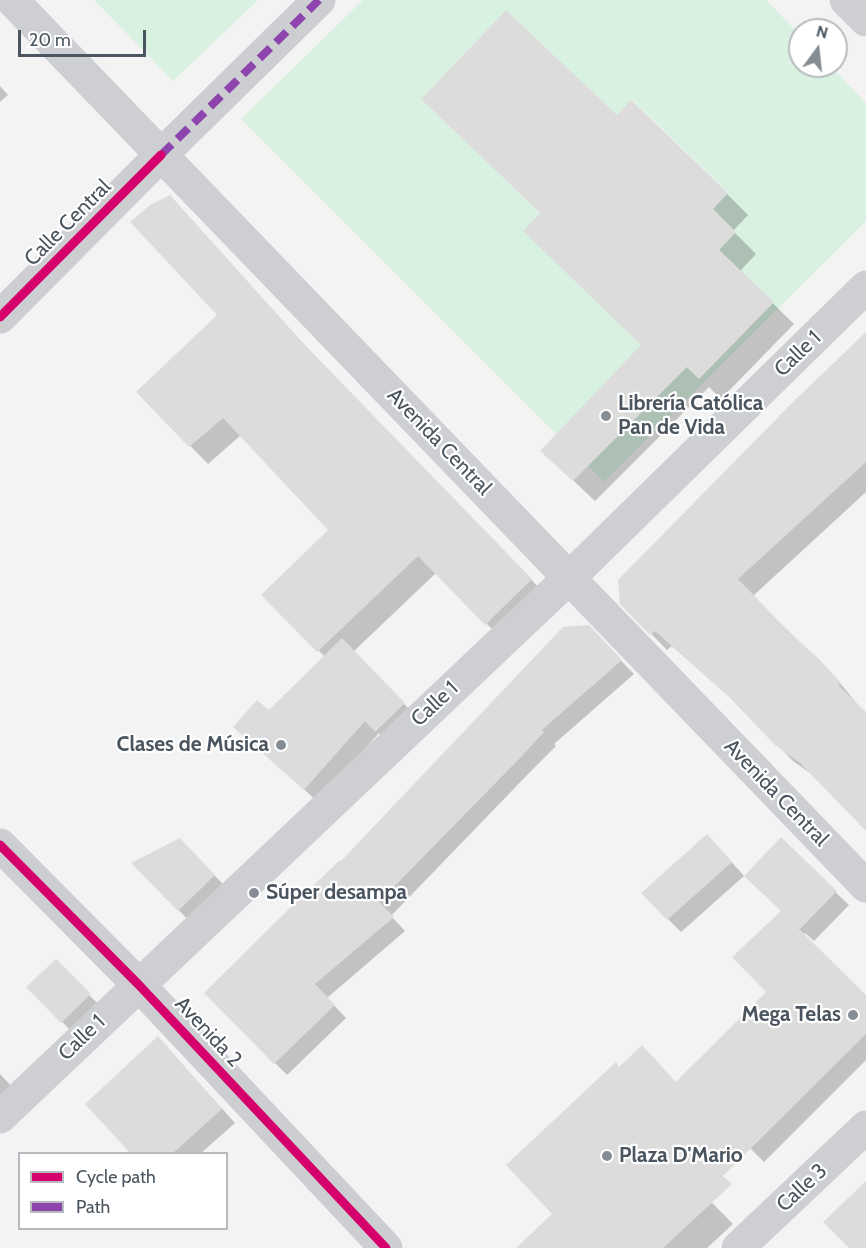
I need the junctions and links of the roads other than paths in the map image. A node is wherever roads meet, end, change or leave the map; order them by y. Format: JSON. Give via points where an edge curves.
{"nodes":[{"id":1,"x":12,"y":0,"type":"edge"},
{"id":2,"x":319,"y":0,"type":"edge"},
{"id":3,"x":846,"y":0,"type":"edge"},
{"id":4,"x":866,"y":20,"type":"edge"},
{"id":5,"x":161,"y":155,"type":"junction"},
{"id":6,"x":866,"y":287,"type":"edge"},
{"id":7,"x":0,"y":317,"type":"edge"},
{"id":8,"x":570,"y":577,"type":"junction"},
{"id":9,"x":0,"y":845,"type":"edge"},
{"id":10,"x":866,"y":886,"type":"edge"},
{"id":11,"x":138,"y":984,"type":"junction"},
{"id":12,"x":0,"y":1117,"type":"edge"},
{"id":13,"x":866,"y":1127,"type":"edge"},
{"id":14,"x":386,"y":1248,"type":"edge"},
{"id":15,"x":738,"y":1248,"type":"edge"}],
"edges":[{"from":1,"to":5,"type":"main road","name":"Avenida Central"},
{"from":2,"to":5,"type":"street","name":"Calle Central"},
{"from":3,"to":4,"type":"main road"},
{"from":5,"to":7,"type":"street","name":"Calle Central"},
{"from":5,"to":8,"type":"main road","name":"Avenida Central"},
{"from":6,"to":8,"type":"main road","name":"Calle 1"},
{"from":8,"to":10,"type":"main road","name":"Avenida Central"},
{"from":8,"to":11,"type":"main road","name":"Calle 1"},
{"from":9,"to":11,"type":"street","name":"Avenida 2"},
{"from":11,"to":12,"type":"main road","name":"Calle 1"},
{"from":11,"to":14,"type":"street","name":"Avenida 2"},
{"from":13,"to":15,"type":"main road","name":"Calle 3"}]}
